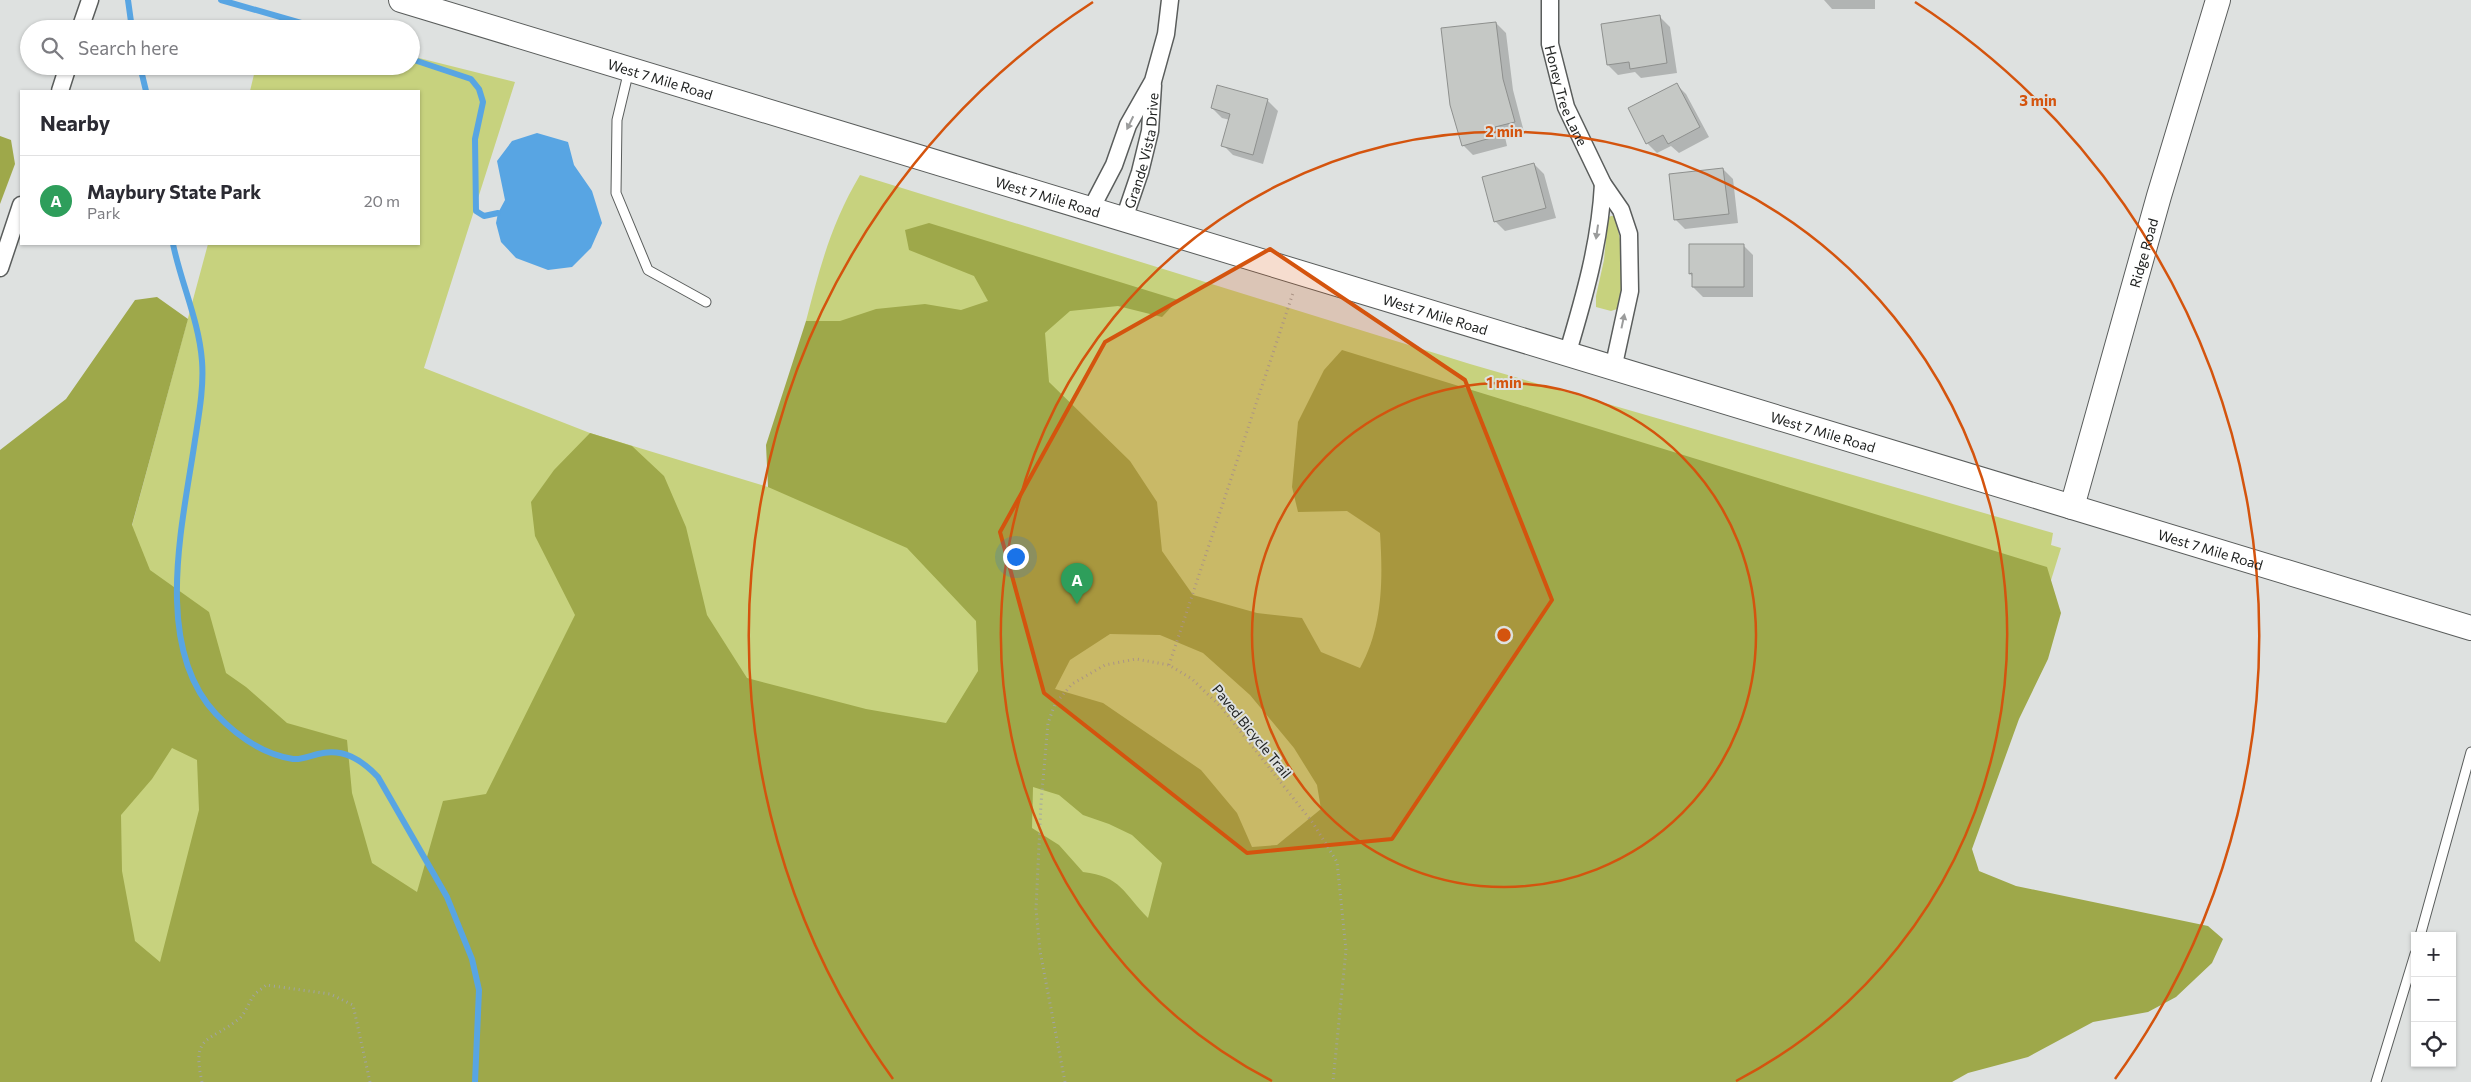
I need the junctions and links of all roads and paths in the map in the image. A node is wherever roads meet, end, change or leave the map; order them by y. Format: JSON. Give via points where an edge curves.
{"nodes":[{"id":1,"x":90,"y":0,"type":"edge"},
{"id":2,"x":401,"y":0,"type":"edge"},
{"id":3,"x":1170,"y":0,"type":"edge"},
{"id":4,"x":1550,"y":0,"type":"edge"},
{"id":5,"x":2218,"y":0,"type":"edge"},
{"id":6,"x":83,"y":20,"type":"edge"},
{"id":7,"x":629,"y":69,"type":"junction"},
{"id":8,"x":65,"y":75,"type":"edge"},
{"id":9,"x":1153,"y":80,"type":"junction"},
{"id":10,"x":60,"y":90,"type":"edge"},
{"id":11,"x":1602,"y":184,"type":"junction"},
{"id":12,"x":20,"y":208,"type":"edge"},
{"id":13,"x":1091,"y":209,"type":"junction"},
{"id":14,"x":1124,"y":219,"type":"junction"},
{"id":15,"x":0,"y":268,"type":"edge"},
{"id":16,"x":1300,"y":274,"type":"junction"},
{"id":17,"x":706,"y":302,"type":"dead end"},
{"id":18,"x":1567,"y":355,"type":"junction"},
{"id":19,"x":1613,"y":369,"type":"junction"},
{"id":20,"x":2072,"y":507,"type":"junction"},
{"id":21,"x":2471,"y":628,"type":"edge"},
{"id":22,"x":1169,"y":665,"type":"junction"},
{"id":23,"x":2471,"y":752,"type":"edge"},
{"id":24,"x":2421,"y":932,"type":"edge"},
{"id":25,"x":2411,"y":967,"type":"edge"},
{"id":26,"x":202,"y":1082,"type":"edge"},
{"id":27,"x":370,"y":1082,"type":"edge"},
{"id":28,"x":1065,"y":1082,"type":"edge"},
{"id":29,"x":1332,"y":1082,"type":"edge"},
{"id":30,"x":2376,"y":1082,"type":"edge"}],
"edges":[{"from":1,"to":6,"type":"street"},
{"from":2,"to":7,"type":"street","name":"West 7 Mile Road"},
{"from":3,"to":9,"type":"street","name":"Grande Vista Drive","via":[[1166,34]]},
{"from":4,"to":11,"type":"street","name":"Honey Tree Lane","via":[[1550,44],[1566,107]]},
{"from":5,"to":20,"type":"street","name":"Ridge Road"},
{"from":7,"to":13,"type":"street","name":"West 7 Mile Road"},
{"from":7,"to":17,"type":"lane","via":[[617,120],[616,193],[648,270]]},
{"from":8,"to":10,"type":"street"},
{"from":9,"to":13,"type":"street","name":"Grande Vista Drive","one_way":true,"via":[[1128,125],[1114,165]]},
{"from":9,"to":14,"type":"street","name":"Grande Vista Drive","via":[[1150,131]]},
{"from":11,"to":18,"type":"street","name":"Honey Tree Lane","one_way":true,"via":[[1589,283]]},
{"from":19,"to":11,"type":"street","name":"Honey Tree Lane","one_way":true,"via":[[1630,291],[1629,234],[1621,210]]},
{"from":12,"to":15,"type":"street"},
{"from":13,"to":14,"type":"street","name":"West 7 Mile Road"},
{"from":14,"to":16,"type":"street","name":"West 7 Mile Road"},
{"from":16,"to":18,"type":"street","name":"West 7 Mile Road"},
{"from":16,"to":22,"type":"path"},
{"from":18,"to":19,"type":"street","name":"West 7 Mile Road"},
{"from":19,"to":20,"type":"street","name":"West 7 Mile Road"},
{"from":20,"to":21,"type":"street","name":"West 7 Mile Road"},
{"from":22,"to":28,"type":"path","name":"Paved Bicycle Trail","via":[[1136,659],[1099,668],[1072,684],[1055,704],[1048,723],[1040,804],[1036,909],[1040,951]]},
{"from":22,"to":29,"type":"path","name":"Paved Bicycle Trail","via":[[1192,679],[1222,708],[1313,823],[1337,862],[1346,950]]},
{"from":23,"to":24,"type":"lane"},
{"from":25,"to":30,"type":"lane"},
{"from":26,"to":27,"type":"path","via":[[198,1064],[200,1046],[241,1017],[254,995],[266,985],[330,994],[353,1005]]}]}
